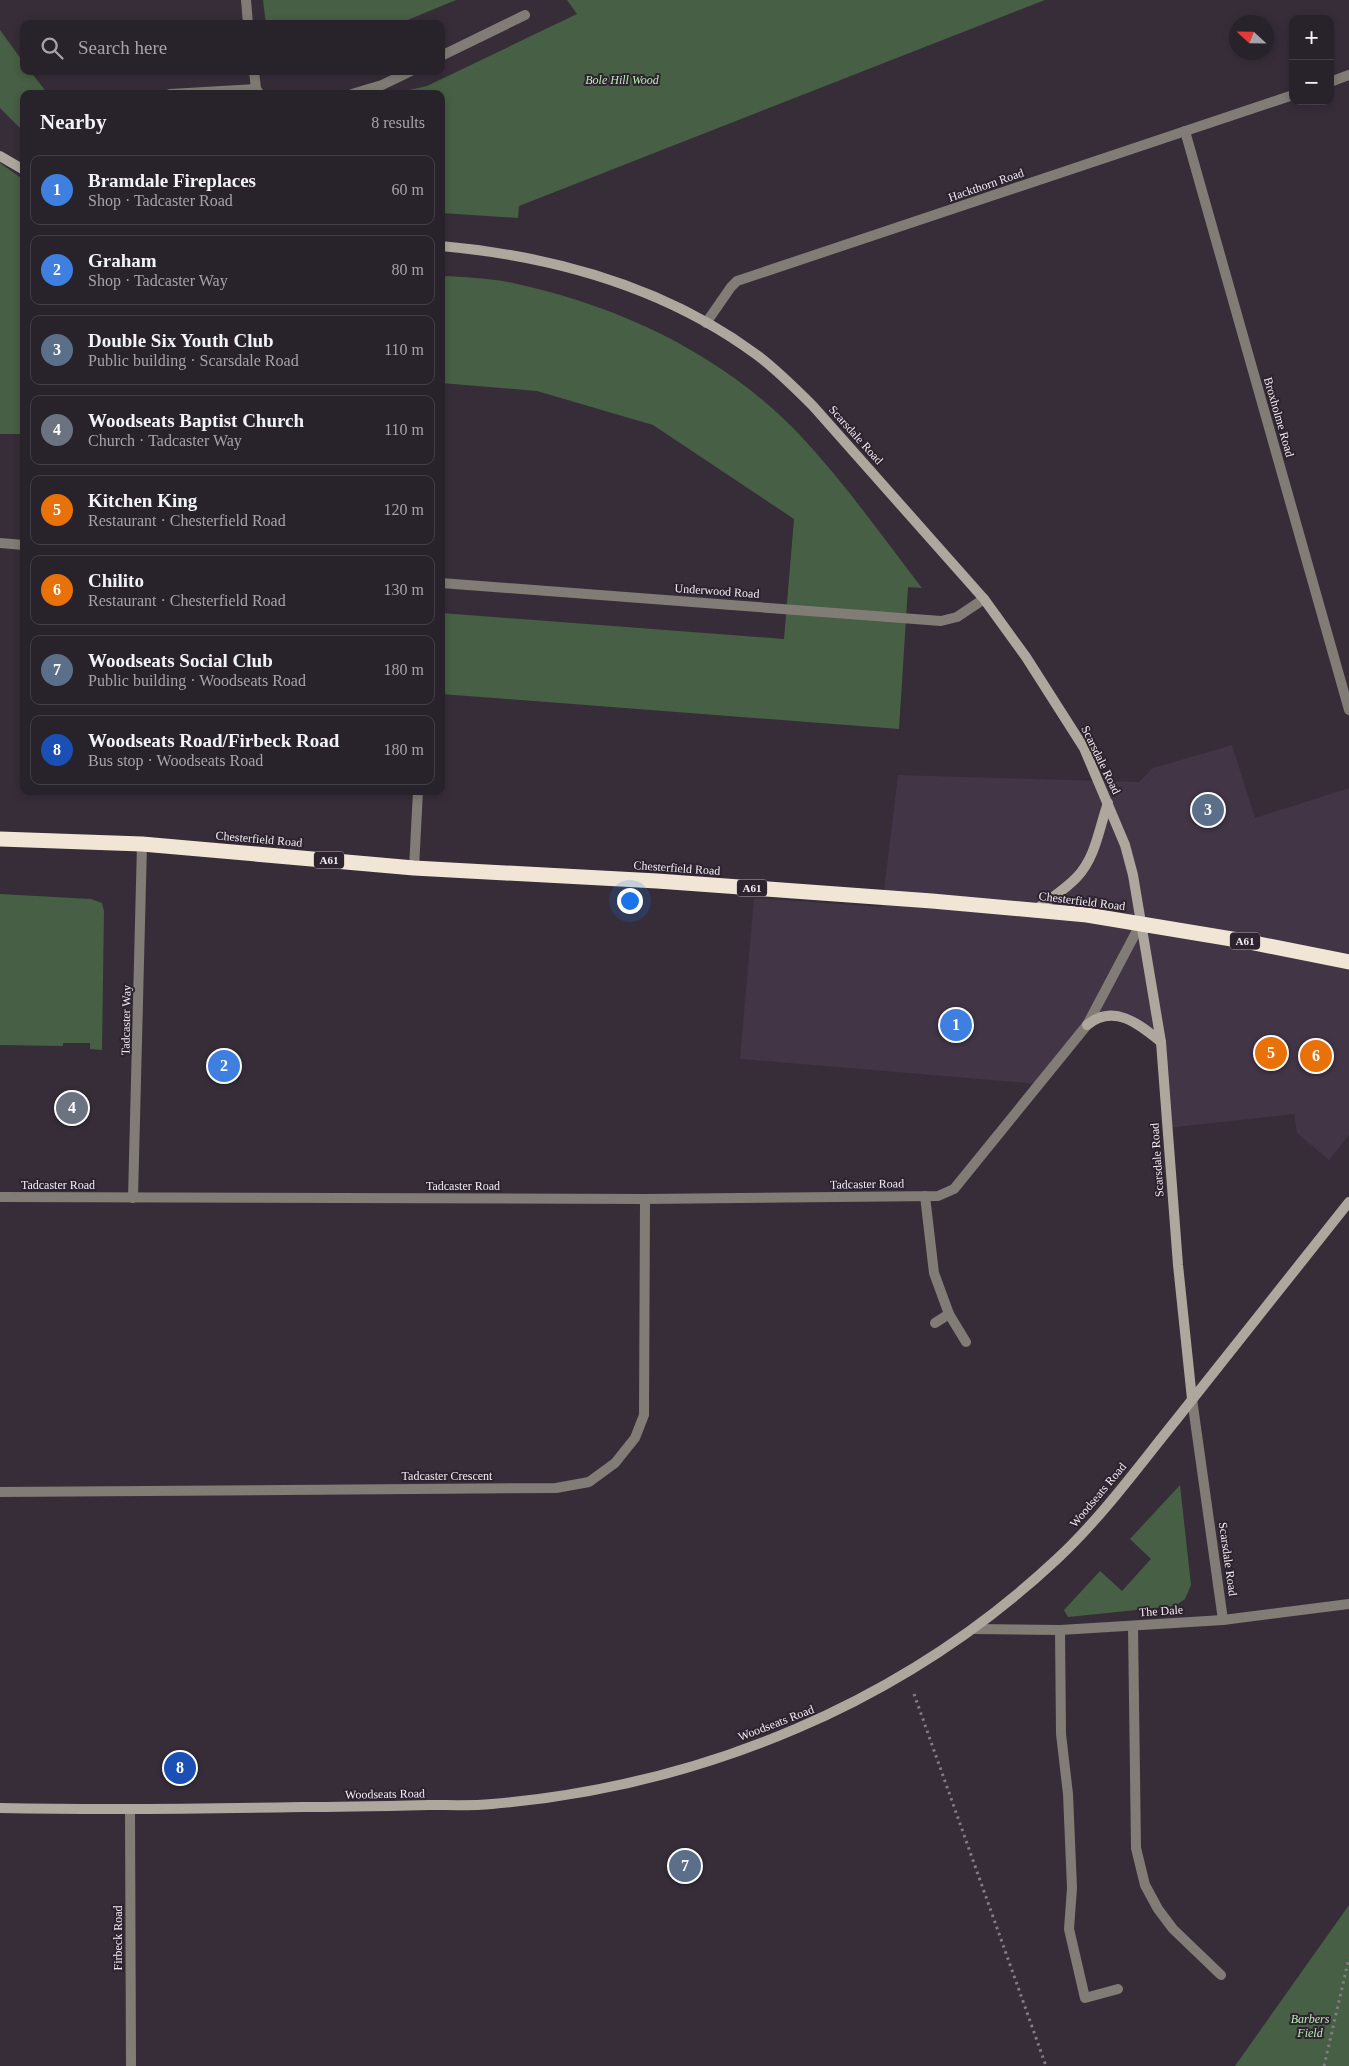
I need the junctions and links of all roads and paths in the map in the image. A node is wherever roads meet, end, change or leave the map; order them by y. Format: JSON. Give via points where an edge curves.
{"nodes":[{"id":1,"x":246,"y":0,"type":"edge"},
{"id":2,"x":525,"y":15,"type":"dead end"},
{"id":3,"x":248,"y":20,"type":"edge"},
{"id":4,"x":445,"y":54,"type":"edge"},
{"id":5,"x":255,"y":75,"type":"edge"},
{"id":6,"x":403,"y":75,"type":"edge"},
{"id":7,"x":1349,"y":75,"type":"edge"},
{"id":8,"x":1334,"y":81,"type":"edge"},
{"id":9,"x":258,"y":90,"type":"edge"},
{"id":10,"x":365,"y":90,"type":"edge"},
{"id":11,"x":1289,"y":95,"type":"edge"},
{"id":12,"x":1185,"y":131,"type":"junction"},
{"id":13,"x":0,"y":156,"type":"edge"},
{"id":14,"x":20,"y":168,"type":"edge"},
{"id":15,"x":445,"y":246,"type":"edge"},
{"id":16,"x":706,"y":323,"type":"junction"},
{"id":17,"x":0,"y":543,"type":"edge"},
{"id":18,"x":20,"y":545,"type":"edge"},
{"id":19,"x":445,"y":582,"type":"edge"},
{"id":20,"x":984,"y":599,"type":"junction"},
{"id":21,"x":1349,"y":710,"type":"edge"},
{"id":22,"x":418,"y":795,"type":"edge"},
{"id":23,"x":1108,"y":803,"type":"junction"},
{"id":24,"x":0,"y":839,"type":"edge"},
{"id":25,"x":142,"y":844,"type":"junction"},
{"id":26,"x":414,"y":868,"type":"junction"},
{"id":27,"x":1034,"y":911,"type":"junction"},
{"id":28,"x":1141,"y":924,"type":"junction"},
{"id":29,"x":1349,"y":962,"type":"edge"},
{"id":30,"x":1087,"y":1025,"type":"junction"},
{"id":31,"x":1161,"y":1042,"type":"junction"},
{"id":32,"x":925,"y":1196,"type":"junction"},
{"id":33,"x":0,"y":1197,"type":"edge"},
{"id":34,"x":134,"y":1198,"type":"junction"},
{"id":35,"x":645,"y":1199,"type":"junction"},
{"id":36,"x":1349,"y":1202,"type":"edge"},
{"id":37,"x":948,"y":1314,"type":"junction"},
{"id":38,"x":935,"y":1323,"type":"dead end"},
{"id":39,"x":966,"y":1342,"type":"dead end"},
{"id":40,"x":1192,"y":1399,"type":"junction"},
{"id":41,"x":0,"y":1492,"type":"edge"},
{"id":42,"x":1349,"y":1604,"type":"edge"},
{"id":43,"x":1223,"y":1620,"type":"junction"},
{"id":44,"x":1133,"y":1626,"type":"junction"},
{"id":45,"x":973,"y":1629,"type":"junction"},
{"id":46,"x":1060,"y":1630,"type":"junction"},
{"id":47,"x":906,"y":1672,"type":"junction"},
{"id":48,"x":0,"y":1808,"type":"edge"},
{"id":49,"x":130,"y":1810,"type":"junction"},
{"id":50,"x":1349,"y":1958,"type":"edge"},
{"id":51,"x":1221,"y":1975,"type":"dead end"},
{"id":52,"x":1118,"y":1989,"type":"dead end"},
{"id":53,"x":131,"y":2066,"type":"edge"},
{"id":54,"x":1046,"y":2066,"type":"edge"},
{"id":55,"x":1323,"y":2066,"type":"edge"}],
"edges":[{"from":1,"to":3,"type":"street"},
{"from":2,"to":4,"type":"street"},
{"from":5,"to":9,"type":"street"},
{"from":6,"to":10,"type":"street"},
{"from":7,"to":8,"type":"street"},
{"from":11,"to":12,"type":"street","name":"Hackthorn Road"},
{"from":12,"to":16,"type":"street","name":"Hackthorn Road","via":[[737,281]]},
{"from":12,"to":21,"type":"street","name":"Broxholme Road"},
{"from":13,"to":14,"type":"street"},
{"from":15,"to":16,"type":"street","name":"Scarsdale Road","via":[[507,253],[582,271],[651,295]]},
{"from":16,"to":20,"type":"street","name":"Scarsdale Road","via":[[758,355],[784,377]]},
{"from":17,"to":18,"type":"street"},
{"from":19,"to":20,"type":"street","name":"Underwood Road","via":[[941,621],[957,617]]},
{"from":20,"to":23,"type":"street","name":"Scarsdale Road","via":[[1026,657],[1084,748]]},
{"from":22,"to":26,"type":"street"},
{"from":23,"to":27,"type":"street","via":[[1086,864],[1076,878]]},
{"from":23,"to":28,"type":"street","name":"Scarsdale Road","via":[[1131,867]]},
{"from":24,"to":25,"type":"highway","name":"Chesterfield Road","number":"A61"},
{"from":25,"to":26,"type":"highway","name":"Chesterfield Road","number":"A61"},
{"from":25,"to":34,"type":"street","name":"Tadcaster Way"},
{"from":26,"to":27,"type":"highway","name":"Chesterfield Road","number":"A61","via":[[800,891]]},
{"from":27,"to":28,"type":"highway","name":"Chesterfield Road","number":"A61"},
{"from":28,"to":29,"type":"highway","name":"Chesterfield Road","number":"A61"},
{"from":28,"to":30,"type":"street","name":"Tadcaster Road"},
{"from":28,"to":31,"type":"street","name":"Scarsdale Road"},
{"from":30,"to":31,"type":"street","via":[[1106,1016],[1122,1016]]},
{"from":30,"to":32,"type":"street","name":"Tadcaster Road","via":[[954,1190],[938,1196]]},
{"from":31,"to":40,"type":"street","name":"Scarsdale Road"},
{"from":32,"to":35,"type":"street","name":"Tadcaster Road"},
{"from":32,"to":37,"type":"street","via":[[934,1272]]},
{"from":33,"to":34,"type":"street","name":"Tadcaster Road"},
{"from":34,"to":35,"type":"street","name":"Tadcaster Road"},
{"from":35,"to":41,"type":"street","name":"Tadcaster Crescent","via":[[644,1415],[635,1438],[615,1463],[589,1482],[556,1488]]},
{"from":36,"to":40,"type":"street","name":"Woodseats Road"},
{"from":37,"to":38,"type":"street"},
{"from":37,"to":39,"type":"street"},
{"from":40,"to":43,"type":"street","name":"Scarsdale Road"},
{"from":40,"to":45,"type":"street","name":"Woodseats Road","via":[[1083,1533],[1020,1592]]},
{"from":42,"to":43,"type":"street","name":"The Dale"},
{"from":43,"to":44,"type":"street","name":"The Dale"},
{"from":44,"to":46,"type":"street","name":"The Dale"},
{"from":44,"to":51,"type":"street","via":[[1136,1848],[1145,1885],[1173,1929]]},
{"from":45,"to":46,"type":"street","name":"The Dale"},
{"from":45,"to":47,"type":"street","name":"Woodseats Road"},
{"from":46,"to":52,"type":"street","via":[[1062,1734],[1072,1888],[1070,1929],[1085,1998]]},
{"from":47,"to":49,"type":"street","name":"Woodseats Road","via":[[824,1718],[760,1744],[631,1782],[570,1794],[491,1804]]},
{"from":47,"to":54,"type":"path"},
{"from":48,"to":49,"type":"street","name":"Woodseats Road"},
{"from":49,"to":53,"type":"street","name":"Firbeck Road"},
{"from":50,"to":55,"type":"path"}]}
